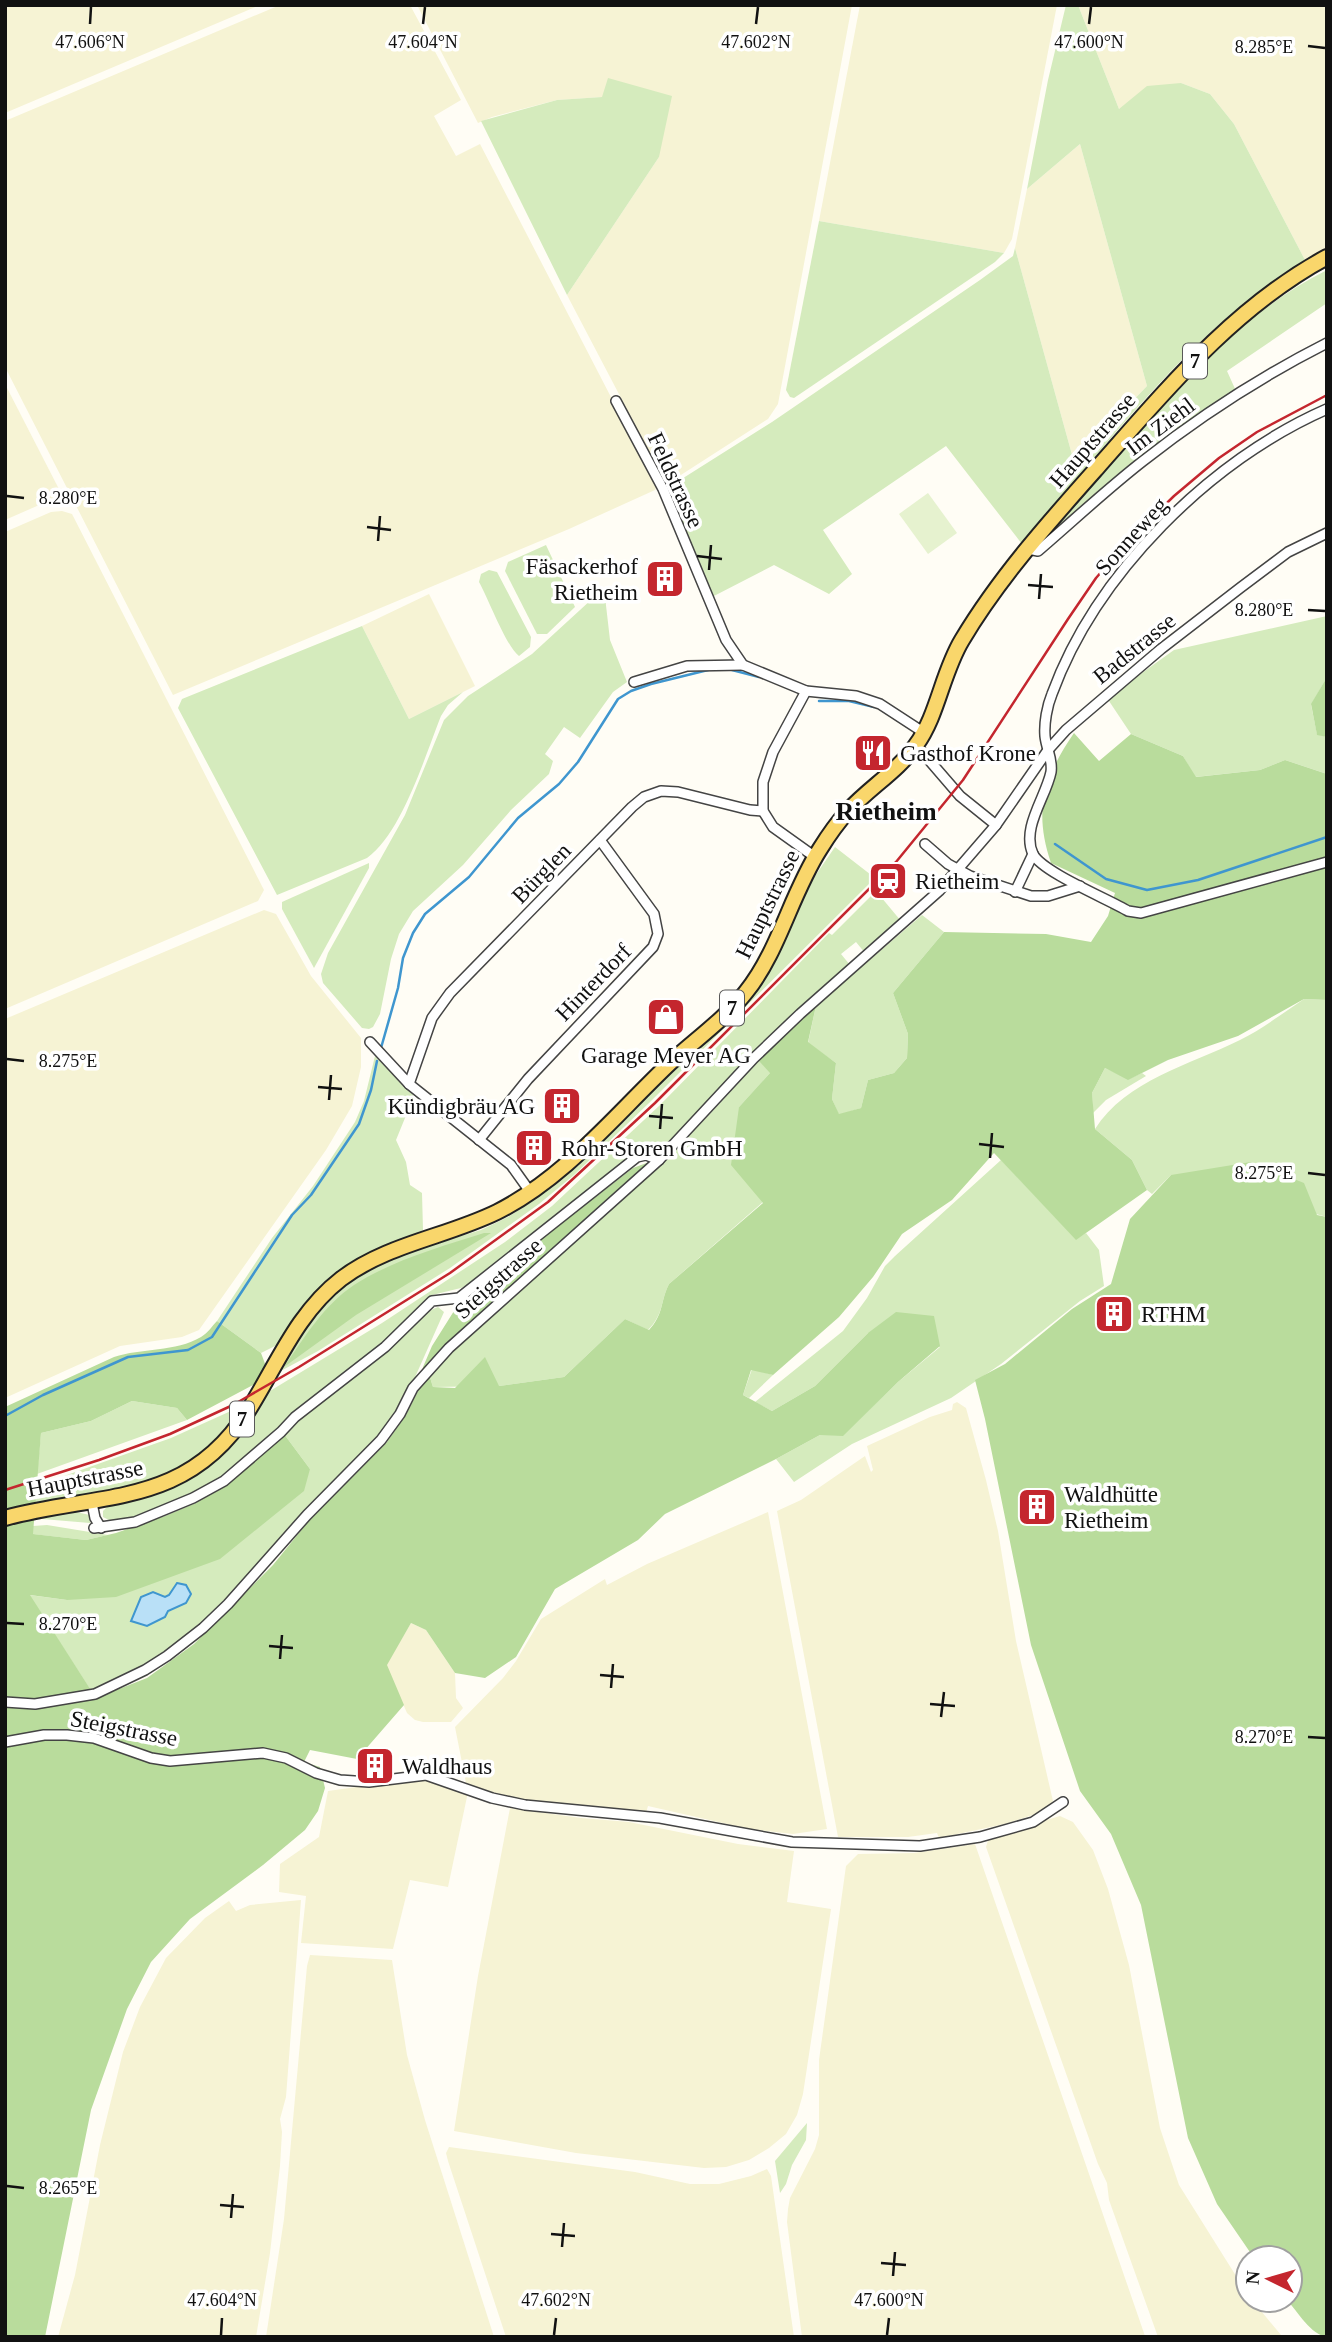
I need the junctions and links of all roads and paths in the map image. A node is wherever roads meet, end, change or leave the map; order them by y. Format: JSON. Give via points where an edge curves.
{"nodes":[{"id":1,"x":1327,"y":257,"type":"edge"},
{"id":2,"x":1327,"y":343,"type":"edge"},
{"id":3,"x":616,"y":401,"type":"dead end"},
{"id":4,"x":1327,"y":409,"type":"edge"},
{"id":5,"x":1327,"y":533,"type":"edge"},
{"id":6,"x":1028,"y":549,"type":"junction"},
{"id":7,"x":743,"y":665,"type":"junction"},
{"id":8,"x":634,"y":682,"type":"dead end"},
{"id":9,"x":806,"y":691,"type":"junction"},
{"id":10,"x":920,"y":739,"type":"junction"},
{"id":11,"x":1048,"y":750,"type":"junction"},
{"id":12,"x":763,"y":811,"type":"junction"},
{"id":13,"x":996,"y":825,"type":"junction"},
{"id":14,"x":600,"y":840,"type":"junction"},
{"id":15,"x":925,"y":844,"type":"dead end"},
{"id":16,"x":1033,"y":854,"type":"junction"},
{"id":17,"x":815,"y":857,"type":"junction"},
{"id":18,"x":1327,"y":862,"type":"edge"},
{"id":19,"x":958,"y":869,"type":"junction"},
{"id":20,"x":1080,"y":886,"type":"junction"},
{"id":21,"x":1015,"y":892,"type":"junction"},
{"id":22,"x":370,"y":1042,"type":"dead end"},
{"id":23,"x":409,"y":1084,"type":"junction"},
{"id":24,"x":479,"y":1140,"type":"junction"},
{"id":25,"x":659,"y":1160,"type":"junction"},
{"id":26,"x":531,"y":1193,"type":"junction"},
{"id":27,"x":92,"y":1503,"type":"junction"},
{"id":28,"x":5,"y":1518,"type":"edge"},
{"id":29,"x":5,"y":1702,"type":"edge"},
{"id":30,"x":5,"y":1742,"type":"edge"},
{"id":31,"x":1063,"y":1801,"type":"dead end"}],
"edges":[{"from":1,"to":6,"type":"main road","name":"Hauptstrasse","number":"7","via":[[1262,297],[1228,328],[1154,404]]},
{"from":2,"to":6,"type":"street","name":"Im Ziehl","via":[[1178,434],[1038,551]]},
{"from":3,"to":7,"type":"street","name":"Feldstrasse","via":[[663,489],[726,640]]},
{"from":4,"to":11,"type":"street","name":"Sonneweg","via":[[1223,472],[1131,558],[1076,643],[1051,695],[1045,722]]},
{"from":5,"to":11,"type":"street","name":"Badstrasse","via":[[1288,552],[1185,631]]},
{"from":6,"to":10,"type":"main road","name":"Hauptstrasse","number":"7","via":[[950,662]]},
{"from":7,"to":8,"type":"street","via":[[687,666]]},
{"from":7,"to":9,"type":"street"},
{"from":9,"to":10,"type":"street","via":[[856,696],[880,704]]},
{"from":9,"to":12,"type":"street","via":[[773,752],[763,782]]},
{"from":10,"to":13,"type":"street","via":[[966,803]]},
{"from":10,"to":17,"type":"main road","name":"Hauptstrasse","number":"7","via":[[898,766],[847,811]]},
{"from":11,"to":13,"type":"street","name":"Badstrasse"},
{"from":11,"to":16,"type":"street","name":"Sonneweg","via":[[1051,772],[1031,831]]},
{"from":12,"to":14,"type":"street","name":"Bürglen","via":[[661,791],[644,797]]},
{"from":12,"to":17,"type":"street","via":[[773,827]]},
{"from":13,"to":19,"type":"street","name":"Steigstrasse"},
{"from":14,"to":23,"type":"street","name":"Bürglen","via":[[450,993],[432,1018]]},
{"from":14,"to":24,"type":"street","name":"Hinterdorf","via":[[654,914],[657,934],[653,947],[528,1079]]},
{"from":15,"to":19,"type":"street"},
{"from":16,"to":20,"type":"street"},
{"from":16,"to":21,"type":"street"},
{"from":17,"to":26,"type":"main road","name":"Hauptstrasse","number":"7","via":[[748,990]]},
{"from":18,"to":20,"type":"street","via":[[1140,913]]},
{"from":19,"to":21,"type":"street"},
{"from":19,"to":25,"type":"street","name":"Steigstrasse","via":[[923,907],[763,1049]]},
{"from":20,"to":21,"type":"street","via":[[1041,897]]},
{"from":22,"to":23,"type":"street"},
{"from":23,"to":24,"type":"street"},
{"from":24,"to":26,"type":"street","via":[[511,1165]]},
{"from":25,"to":27,"type":"street","via":[[637,1157],[459,1298],[432,1301],[385,1347],[295,1417],[224,1481],[135,1522],[98,1528]]},
{"from":25,"to":29,"type":"street","name":"Steigstrasse","via":[[449,1348],[413,1388],[381,1440],[189,1640],[145,1670],[95,1694],[35,1704]]},
{"from":26,"to":27,"type":"main road","name":"Hauptstrasse","number":"7","via":[[495,1213],[369,1260],[341,1279],[301,1321],[226,1441],[198,1465],[162,1485]]},
{"from":27,"to":28,"type":"main road","name":"Hauptstrasse","number":"7"},
{"from":30,"to":31,"type":"street","name":"Steigstrasse","via":[[44,1735],[94,1738],[170,1761],[263,1753],[330,1778],[359,1782],[426,1775],[525,1805],[637,1815],[766,1839],[845,1845],[920,1846],[979,1837],[1033,1822]]}]}
